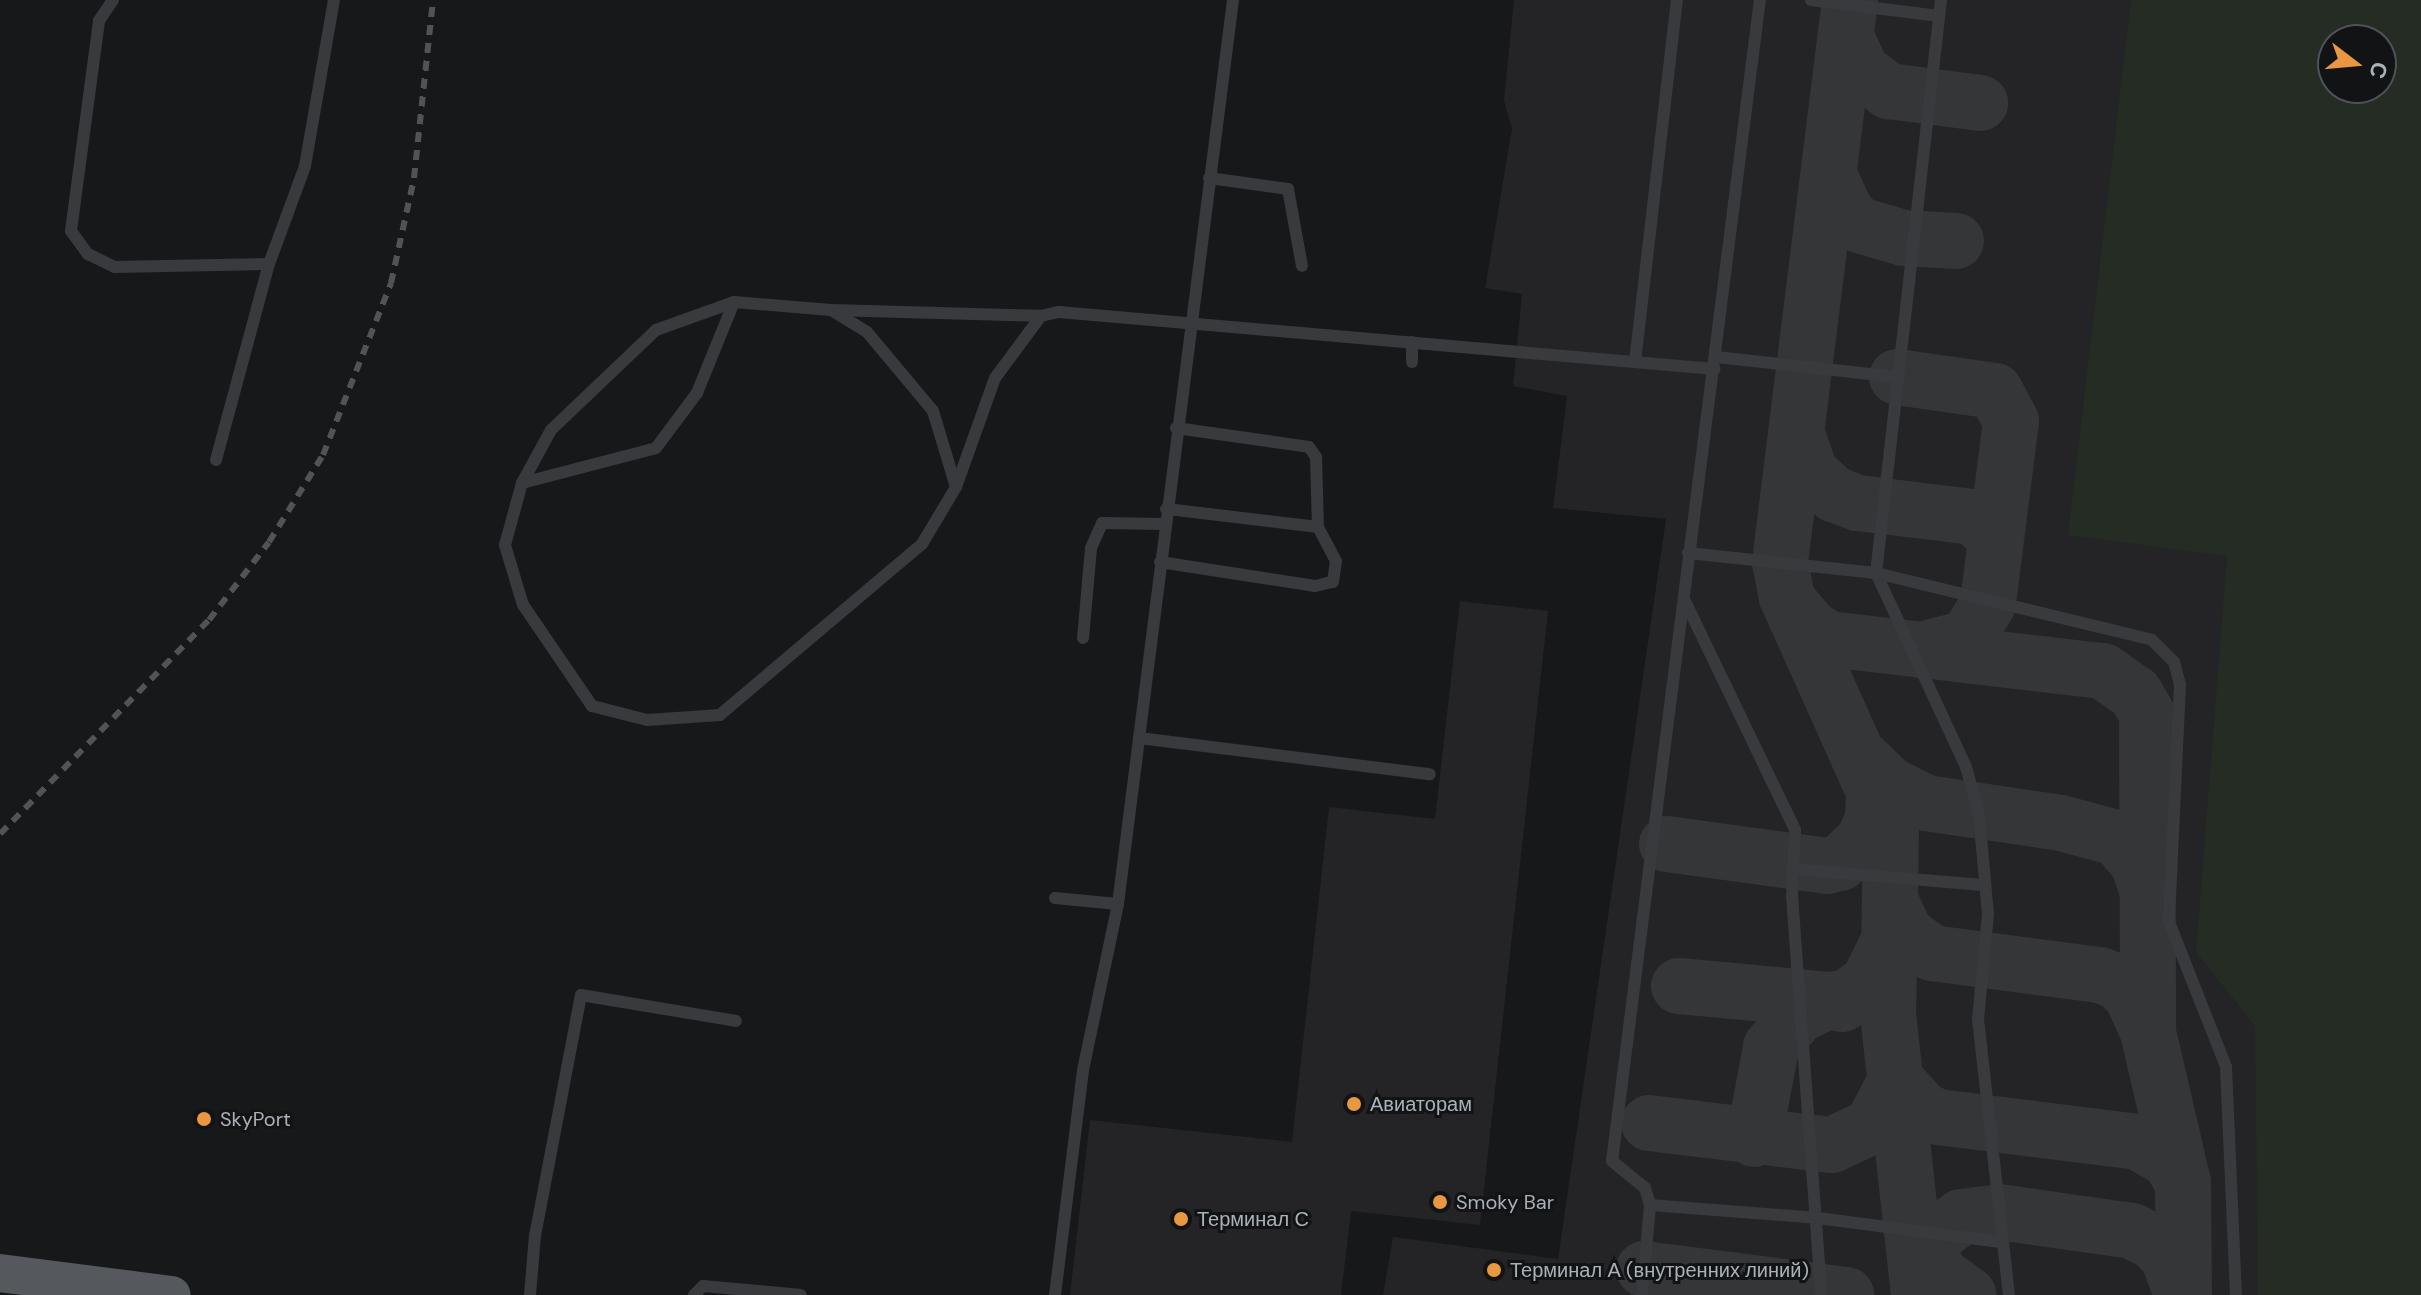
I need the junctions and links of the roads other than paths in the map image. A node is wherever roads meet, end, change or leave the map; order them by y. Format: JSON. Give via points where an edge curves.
{"nodes":[{"id":1,"x":113,"y":0,"type":"edge"},
{"id":2,"x":334,"y":0,"type":"edge"},
{"id":3,"x":1233,"y":0,"type":"edge"},
{"id":4,"x":1677,"y":0,"type":"edge"},
{"id":5,"x":1760,"y":0,"type":"edge"},
{"id":6,"x":1811,"y":0,"type":"edge"},
{"id":7,"x":1941,"y":0,"type":"edge"},
{"id":8,"x":1939,"y":16,"type":"junction"},
{"id":9,"x":1209,"y":178,"type":"junction"},
{"id":10,"x":269,"y":264,"type":"junction"},
{"id":11,"x":1302,"y":266,"type":"dead end"},
{"id":12,"x":734,"y":302,"type":"junction"},
{"id":13,"x":831,"y":310,"type":"junction"},
{"id":14,"x":1041,"y":316,"type":"junction"},
{"id":15,"x":1189,"y":322,"type":"junction"},
{"id":16,"x":1412,"y":342,"type":"junction"},
{"id":17,"x":1412,"y":362,"type":"dead end"},
{"id":18,"x":1635,"y":362,"type":"junction"},
{"id":19,"x":1715,"y":363,"type":"junction"},
{"id":20,"x":1897,"y":377,"type":"junction"},
{"id":21,"x":1176,"y":428,"type":"junction"},
{"id":22,"x":216,"y":460,"type":"dead end"},
{"id":23,"x":522,"y":483,"type":"junction"},
{"id":24,"x":956,"y":487,"type":"junction"},
{"id":25,"x":1166,"y":509,"type":"junction"},
{"id":26,"x":1164,"y":524,"type":"junction"},
{"id":27,"x":1318,"y":527,"type":"junction"},
{"id":28,"x":1688,"y":553,"type":"junction"},
{"id":29,"x":1160,"y":562,"type":"junction"},
{"id":30,"x":1876,"y":573,"type":"junction"},
{"id":31,"x":1684,"y":599,"type":"junction"},
{"id":32,"x":1083,"y":638,"type":"dead end"},
{"id":33,"x":1139,"y":738,"type":"junction"},
{"id":34,"x":1430,"y":774,"type":"dead end"},
{"id":35,"x":1793,"y":869,"type":"junction"},
{"id":36,"x":1985,"y":885,"type":"junction"},
{"id":37,"x":1055,"y":898,"type":"dead end"},
{"id":38,"x":1118,"y":904,"type":"junction"},
{"id":39,"x":736,"y":1021,"type":"dead end"},
{"id":40,"x":1650,"y":1205,"type":"junction"},
{"id":41,"x":1818,"y":1218,"type":"junction"},
{"id":42,"x":2000,"y":1242,"type":"junction"},
{"id":43,"x":0,"y":1273,"type":"edge"},
{"id":44,"x":172,"y":1295,"type":"edge"},
{"id":45,"x":530,"y":1295,"type":"edge"},
{"id":46,"x":694,"y":1295,"type":"edge"},
{"id":47,"x":801,"y":1295,"type":"edge"},
{"id":48,"x":1055,"y":1295,"type":"edge"},
{"id":49,"x":1642,"y":1295,"type":"edge"},
{"id":50,"x":1821,"y":1295,"type":"edge"},
{"id":51,"x":2009,"y":1295,"type":"edge"},
{"id":52,"x":2236,"y":1295,"type":"edge"}],
"edges":[{"from":1,"to":10,"type":"lane","via":[[99,21],[71,231],[88,254],[115,267]]},
{"from":2,"to":10,"type":"lane","via":[[305,166]]},
{"from":3,"to":9,"type":"lane"},
{"from":4,"to":18,"type":"lane"},
{"from":5,"to":19,"type":"lane"},
{"from":6,"to":8,"type":"lane"},
{"from":7,"to":8,"type":"lane"},
{"from":8,"to":20,"type":"lane"},
{"from":9,"to":11,"type":"lane","via":[[1288,189]]},
{"from":9,"to":15,"type":"lane"},
{"from":10,"to":22,"type":"lane"},
{"from":12,"to":13,"type":"lane"},
{"from":12,"to":23,"type":"lane","via":[[656,330],[551,430]]},
{"from":12,"to":23,"type":"lane","via":[[697,393],[656,448]]},
{"from":13,"to":14,"type":"lane"},
{"from":13,"to":24,"type":"lane","via":[[867,332],[933,411]]},
{"from":14,"to":15,"type":"lane","via":[[1059,312]]},
{"from":14,"to":24,"type":"lane","via":[[995,378]]},
{"from":15,"to":16,"type":"lane"},
{"from":15,"to":21,"type":"lane"},
{"from":16,"to":17,"type":"lane"},
{"from":16,"to":18,"type":"lane"},
{"from":18,"to":19,"type":"lane"},
{"from":19,"to":20,"type":"lane"},
{"from":19,"to":28,"type":"lane"},
{"from":20,"to":30,"type":"lane"},
{"from":21,"to":25,"type":"lane"},
{"from":21,"to":27,"type":"lane","via":[[1309,447],[1316,457]]},
{"from":23,"to":24,"type":"lane","via":[[505,545],[523,605],[592,706],[647,720],[720,715],[922,544]]},
{"from":25,"to":26,"type":"lane"},
{"from":25,"to":27,"type":"lane"},
{"from":26,"to":29,"type":"lane"},
{"from":26,"to":32,"type":"lane","via":[[1102,523],[1091,548]]},
{"from":27,"to":29,"type":"lane","via":[[1336,561],[1333,582],[1326,586]]},
{"from":28,"to":30,"type":"lane"},
{"from":28,"to":31,"type":"lane"},
{"from":29,"to":33,"type":"lane"},
{"from":30,"to":36,"type":"lane","via":[[1966,767],[1979,814]]},
{"from":30,"to":52,"type":"lane","via":[[2152,640],[2174,662],[2180,685],[2169,922],[2226,1067]]},
{"from":31,"to":35,"type":"lane","via":[[1794,825]]},
{"from":31,"to":40,"type":"lane","via":[[1646,862],[1612,1161],[1645,1188]]},
{"from":33,"to":34,"type":"lane"},
{"from":33,"to":38,"type":"lane"},
{"from":35,"to":36,"type":"lane"},
{"from":35,"to":41,"type":"lane","via":[[1799,1015]]},
{"from":36,"to":42,"type":"lane","via":[[1988,914],[1978,1007]]},
{"from":37,"to":38,"type":"lane"},
{"from":38,"to":48,"type":"lane","via":[[1083,1070]]},
{"from":39,"to":45,"type":"lane","via":[[581,995],[535,1236]]},
{"from":40,"to":41,"type":"lane"},
{"from":40,"to":49,"type":"lane"},
{"from":41,"to":42,"type":"lane"},
{"from":41,"to":50,"type":"lane"},
{"from":42,"to":51,"type":"lane"},
{"from":43,"to":44,"type":"main road"},
{"from":46,"to":47,"type":"lane","via":[[703,1286]]}]}
